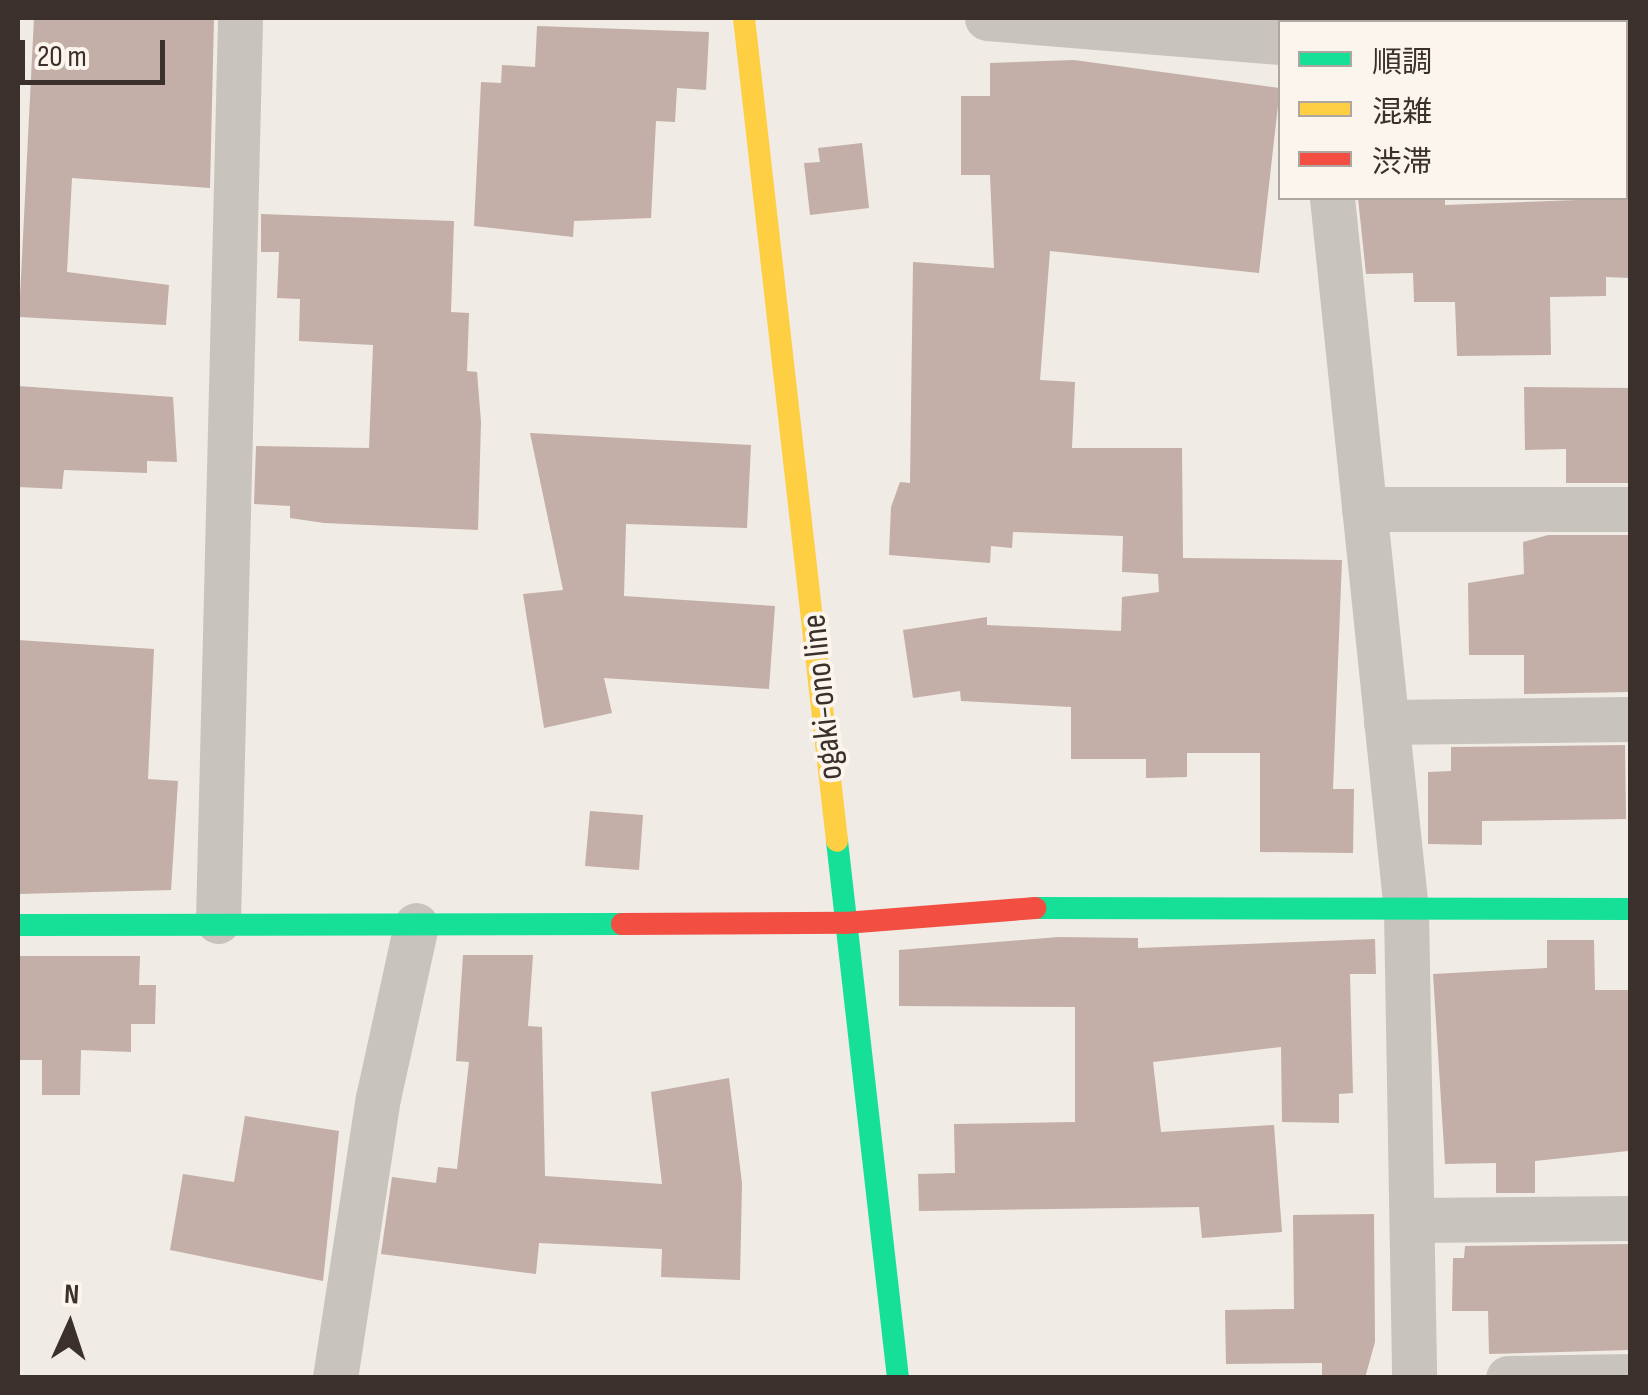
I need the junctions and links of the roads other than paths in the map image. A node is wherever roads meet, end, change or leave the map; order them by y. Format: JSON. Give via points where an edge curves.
{"nodes":[{"id":1,"x":240,"y":18,"type":"edge"},
{"id":2,"x":744,"y":18,"type":"edge"},
{"id":3,"x":987,"y":18,"type":"edge"},
{"id":4,"x":1278,"y":42,"type":"edge"},
{"id":5,"x":1332,"y":200,"type":"edge"},
{"id":6,"x":1364,"y":509,"type":"junction"},
{"id":7,"x":1630,"y":509,"type":"edge"},
{"id":8,"x":1630,"y":719,"type":"edge"},
{"id":9,"x":1386,"y":722,"type":"junction"},
{"id":10,"x":1630,"y":909,"type":"edge"},
{"id":11,"x":1406,"y":910,"type":"junction"},
{"id":12,"x":218,"y":921,"type":"junction"},
{"id":13,"x":845,"y":923,"type":"junction"},
{"id":14,"x":18,"y":925,"type":"edge"},
{"id":15,"x":416,"y":925,"type":"junction"},
{"id":16,"x":1630,"y":1218,"type":"edge"},
{"id":17,"x":1413,"y":1220,"type":"junction"},
{"id":18,"x":1630,"y":1376,"type":"edge"},
{"id":19,"x":336,"y":1378,"type":"edge"},
{"id":20,"x":898,"y":1378,"type":"edge"},
{"id":21,"x":1414,"y":1378,"type":"edge"},
{"id":22,"x":1508,"y":1378,"type":"edge"}],
"edges":[{"from":1,"to":12,"type":"street"},
{"from":2,"to":13,"type":"street","name":"ogaki-ono line"},
{"from":3,"to":4,"type":"street"},
{"from":5,"to":6,"type":"street"},
{"from":6,"to":7,"type":"street"},
{"from":6,"to":9,"type":"street"},
{"from":8,"to":9,"type":"street"},
{"from":9,"to":11,"type":"street"},
{"from":10,"to":11,"type":"street"},
{"from":11,"to":13,"type":"street","via":[[1056,906]]},
{"from":11,"to":17,"type":"street"},
{"from":12,"to":14,"type":"street"},
{"from":12,"to":15,"type":"street"},
{"from":13,"to":15,"type":"street"},
{"from":13,"to":20,"type":"street","name":"ogaki-ono line"},
{"from":15,"to":19,"type":"street","via":[[378,1098]]},
{"from":16,"to":17,"type":"street"},
{"from":17,"to":21,"type":"street"},
{"from":18,"to":22,"type":"street"}]}
